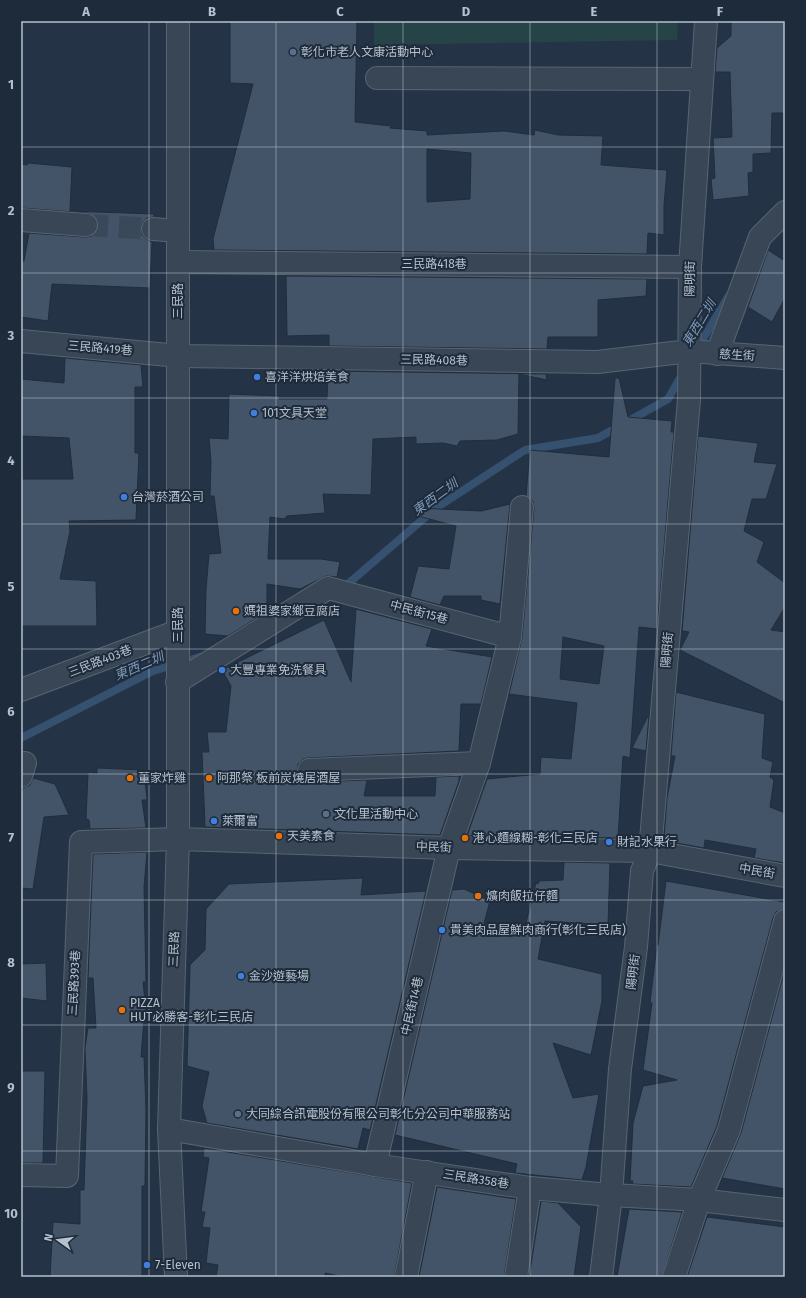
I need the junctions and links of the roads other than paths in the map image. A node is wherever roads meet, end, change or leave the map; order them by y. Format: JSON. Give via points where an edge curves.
{"nodes":[{"id":1,"x":178,"y":21,"type":"edge"},
{"id":2,"x":706,"y":21,"type":"edge"},
{"id":3,"x":377,"y":78,"type":"dead end"},
{"id":4,"x":701,"y":79,"type":"junction"},
{"id":5,"x":785,"y":212,"type":"edge"},
{"id":6,"x":21,"y":220,"type":"edge"},
{"id":7,"x":86,"y":225,"type":"tunnel mouth"},
{"id":8,"x":153,"y":229,"type":"tunnel mouth"},
{"id":9,"x":178,"y":231,"type":"junction"},
{"id":10,"x":178,"y":262,"type":"junction"},
{"id":11,"x":690,"y":267,"type":"junction"},
{"id":12,"x":21,"y":341,"type":"edge"},
{"id":13,"x":689,"y":351,"type":"junction"},
{"id":14,"x":717,"y":354,"type":"junction"},
{"id":15,"x":178,"y":356,"type":"junction"},
{"id":16,"x":785,"y":358,"type":"edge"},
{"id":17,"x":522,"y":507,"type":"dead end"},
{"id":18,"x":178,"y":631,"type":"junction"},
{"id":19,"x":510,"y":637,"type":"junction"},
{"id":20,"x":177,"y":682,"type":"junction"},
{"id":21,"x":21,"y":690,"type":"edge"},
{"id":22,"x":480,"y":763,"type":"junction"},
{"id":23,"x":309,"y":770,"type":"dead end"},
{"id":24,"x":178,"y":839,"type":"junction"},
{"id":25,"x":449,"y":848,"type":"junction"},
{"id":26,"x":650,"y":851,"type":"junction"},
{"id":27,"x":785,"y":876,"type":"edge"},
{"id":28,"x":785,"y":921,"type":"edge"},
{"id":29,"x":169,"y":1129,"type":"junction"},
{"id":30,"x":375,"y":1165,"type":"junction"},
{"id":31,"x":427,"y":1172,"type":"junction"},
{"id":32,"x":21,"y":1175,"type":"edge"},
{"id":33,"x":530,"y":1188,"type":"junction"},
{"id":34,"x":611,"y":1196,"type":"junction"},
{"id":35,"x":699,"y":1200,"type":"junction"},
{"id":36,"x":785,"y":1210,"type":"edge"},
{"id":37,"x":176,"y":1277,"type":"edge"},
{"id":38,"x":406,"y":1277,"type":"edge"},
{"id":39,"x":516,"y":1277,"type":"edge"},
{"id":40,"x":601,"y":1277,"type":"edge"},
{"id":41,"x":674,"y":1277,"type":"edge"}],
"edges":[{"from":1,"to":9,"type":"street","name":"三民路"},
{"from":2,"to":4,"type":"street","name":"陽明街"},
{"from":3,"to":4,"type":"street"},
{"from":4,"to":11,"type":"street","name":"陽明街"},
{"from":5,"to":14,"type":"street","via":[[760,237]]},
{"from":6,"to":7,"type":"street"},
{"from":8,"to":9,"type":"street"},
{"from":9,"to":10,"type":"street","name":"三民路"},
{"from":10,"to":11,"type":"street","name":"三民路418巷"},
{"from":10,"to":15,"type":"street","name":"三民路"},
{"from":11,"to":13,"type":"street","name":"陽明街"},
{"from":12,"to":15,"type":"street","name":"三民路419巷"},
{"from":13,"to":14,"type":"street","name":"慈生街"},
{"from":13,"to":15,"type":"street","name":"三民路408巷","via":[[598,362]]},
{"from":13,"to":26,"type":"street","name":"陽明街","via":[[689,400]]},
{"from":14,"to":16,"type":"street","name":"慈生街"},
{"from":15,"to":18,"type":"street","name":"三民路"},
{"from":17,"to":19,"type":"street"},
{"from":18,"to":20,"type":"street","name":"三民路"},
{"from":18,"to":21,"type":"street","name":"三民路403巷"},
{"from":19,"to":20,"type":"street","name":"中民街15巷","via":[[328,588]]},
{"from":19,"to":22,"type":"street"},
{"from":20,"to":24,"type":"street","name":"三民路"},
{"from":22,"to":23,"type":"street"},
{"from":22,"to":25,"type":"street"},
{"from":24,"to":25,"type":"street","name":"中民街"},
{"from":24,"to":29,"type":"street","name":"三民路"},
{"from":24,"to":32,"type":"street","name":"三民路393巷","via":[[81,842],[67,1176]]},
{"from":25,"to":26,"type":"street","name":"中民街"},
{"from":25,"to":30,"type":"street","name":"中民街14巷"},
{"from":26,"to":27,"type":"street","name":"中民街"},
{"from":26,"to":34,"type":"street","name":"陽明街","via":[[642,871],[636,947],[620,1070]]},
{"from":28,"to":35,"type":"street","via":[[729,1130]]},
{"from":29,"to":30,"type":"street","name":"三民路358巷"},
{"from":29,"to":37,"type":"street","name":"三民路"},
{"from":30,"to":31,"type":"street","name":"三民路358巷"},
{"from":31,"to":33,"type":"street","name":"三民路358巷"},
{"from":31,"to":38,"type":"street"},
{"from":33,"to":34,"type":"street","name":"三民路358巷"},
{"from":33,"to":39,"type":"street"},
{"from":34,"to":35,"type":"street","name":"三民路358巷"},
{"from":34,"to":40,"type":"street","name":"陽明街"},
{"from":35,"to":36,"type":"street","name":"三民路358巷"},
{"from":35,"to":41,"type":"street"}]}
